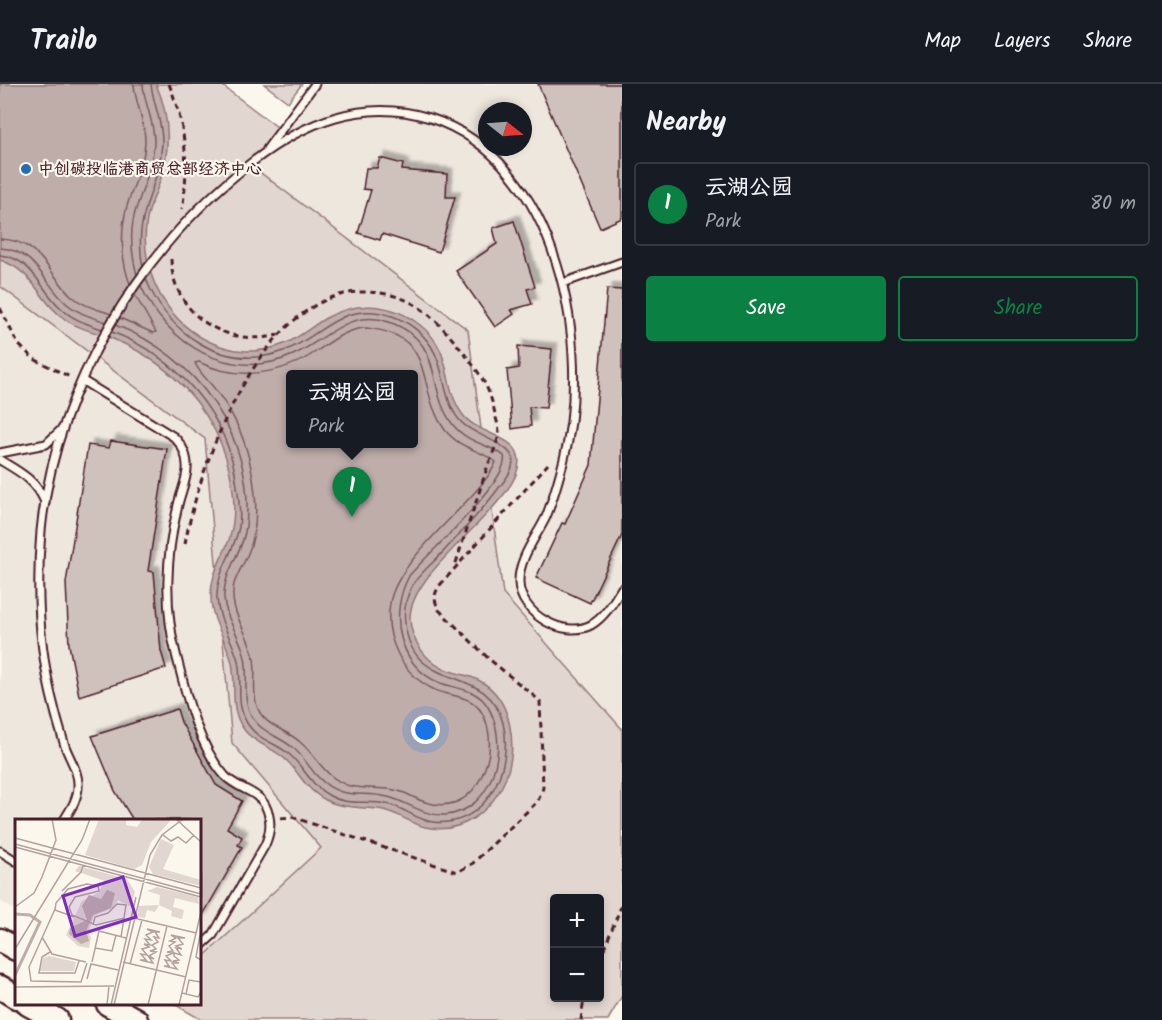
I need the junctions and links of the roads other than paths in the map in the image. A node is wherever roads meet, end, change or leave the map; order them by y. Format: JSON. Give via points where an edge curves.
{"nodes":[{"id":1,"x":315,"y":84,"type":"edge"},
{"id":2,"x":264,"y":153,"type":"junction"},
{"id":3,"x":622,"y":262,"type":"edge"},
{"id":4,"x":563,"y":283,"type":"junction"},
{"id":5,"x":83,"y":381,"type":"junction"},
{"id":6,"x":66,"y":424,"type":"junction"},
{"id":7,"x":0,"y":453,"type":"edge"},
{"id":8,"x":0,"y":460,"type":"edge"},
{"id":9,"x":45,"y":503,"type":"junction"},
{"id":10,"x":622,"y":588,"type":"edge"},
{"id":11,"x":65,"y":819,"type":"edge"},
{"id":12,"x":0,"y":851,"type":"edge"},
{"id":13,"x":15,"y":860,"type":"edge"},
{"id":14,"x":0,"y":940,"type":"edge"},
{"id":15,"x":201,"y":946,"type":"edge"},
{"id":16,"x":15,"y":948,"type":"edge"},
{"id":17,"x":0,"y":987,"type":"edge"},
{"id":18,"x":15,"y":996,"type":"edge"},
{"id":19,"x":30,"y":1005,"type":"edge"},
{"id":20,"x":110,"y":1005,"type":"edge"},
{"id":21,"x":57,"y":1020,"type":"edge"},
{"id":22,"x":136,"y":1020,"type":"edge"}],
"edges":[{"from":1,"to":2,"type":"lane"},
{"from":2,"to":4,"type":"lane","via":[[302,128],[354,112],[387,110],[440,122],[478,145],[513,181],[546,234]]},
{"from":2,"to":5,"type":"lane","via":[[208,200],[162,250],[131,292]]},
{"from":3,"to":4,"type":"lane"},
{"from":4,"to":10,"type":"lane","via":[[574,356],[568,443],[547,514],[522,562],[520,592],[538,615],[554,626],[570,629],[587,627],[601,618]]},
{"from":5,"to":6,"type":"lane"},
{"from":5,"to":15,"type":"lane","via":[[174,437],[184,451],[187,471],[170,556],[174,650],[186,698],[218,765],[231,781],[264,802],[270,826],[265,845],[218,925]]},
{"from":6,"to":7,"type":"lane","via":[[46,444]]},
{"from":6,"to":9,"type":"lane"},
{"from":8,"to":9,"type":"lane","via":[[32,480]]},
{"from":9,"to":11,"type":"lane","via":[[39,587],[43,653],[60,729],[78,781],[74,804]]},
{"from":12,"to":13,"type":"lane"},
{"from":14,"to":16,"type":"main road"},
{"from":17,"to":18,"type":"main road"},
{"from":19,"to":21,"type":"main road"},
{"from":20,"to":22,"type":"main road"}]}
